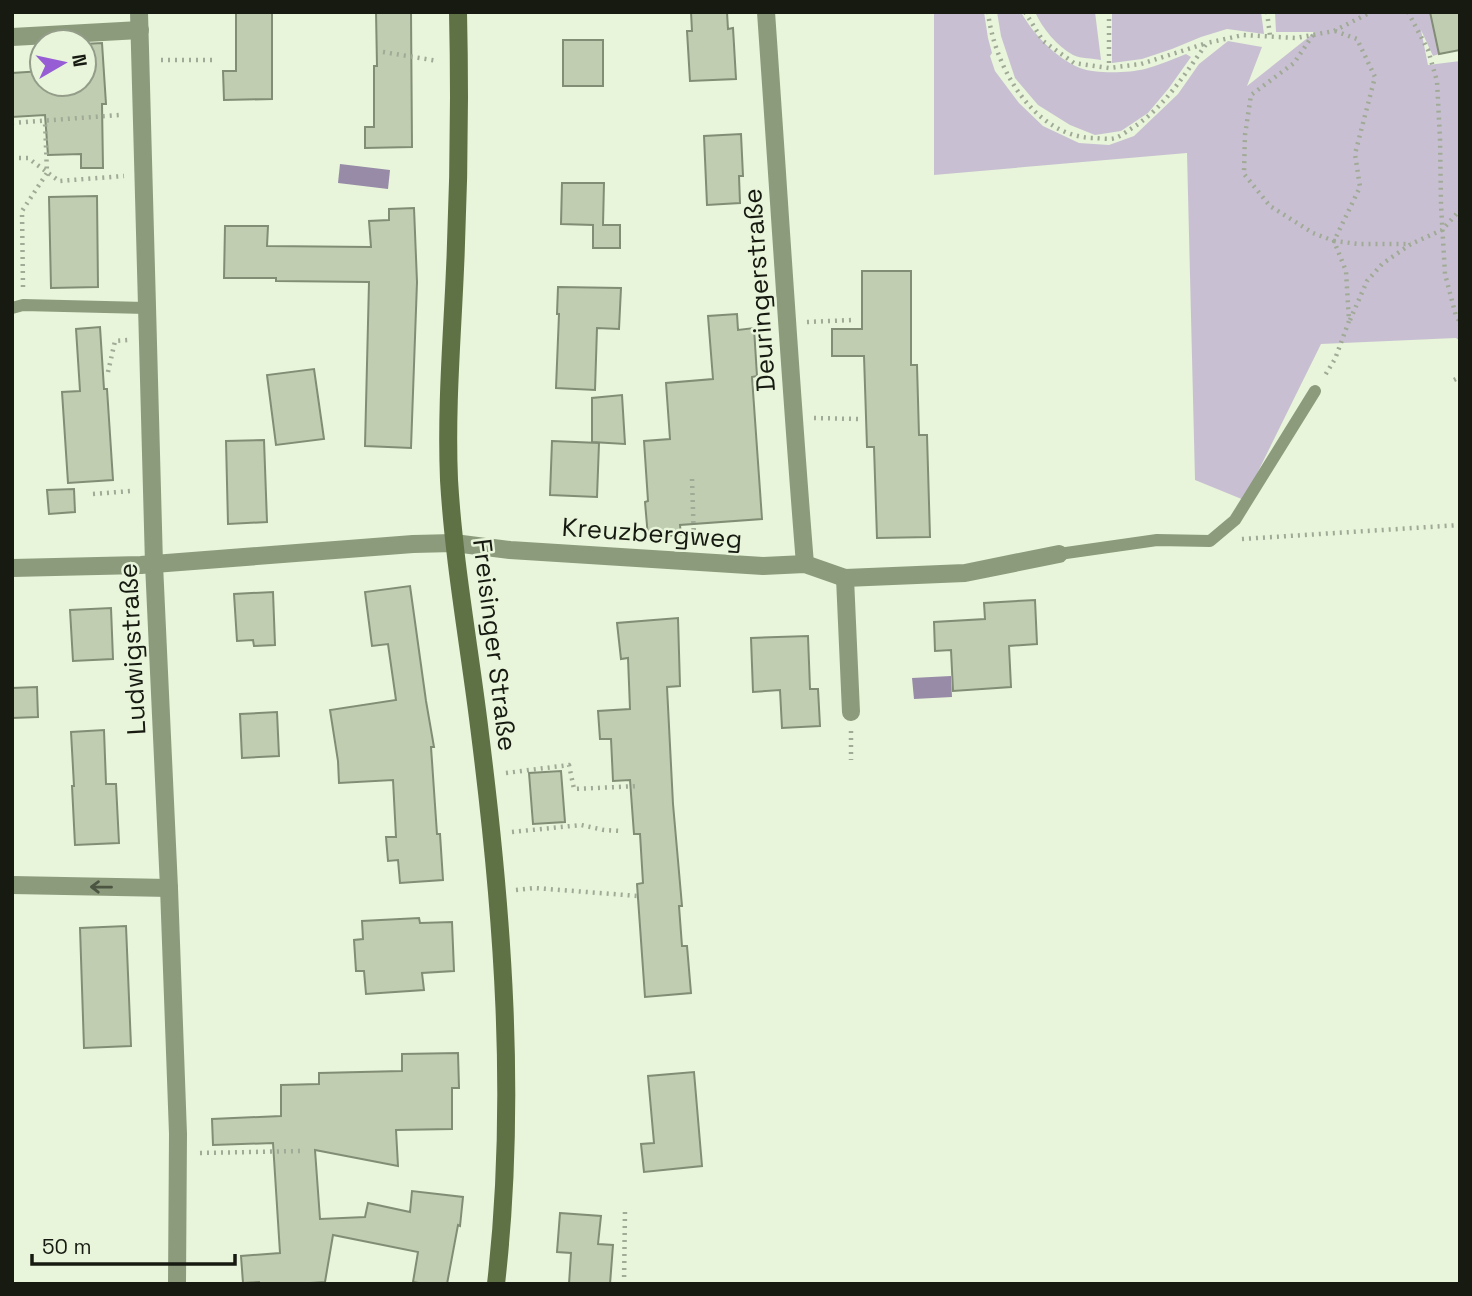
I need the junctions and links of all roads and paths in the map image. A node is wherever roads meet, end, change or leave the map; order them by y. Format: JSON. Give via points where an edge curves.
{"nodes":[{"id":1,"x":458,"y":12,"type":"edge"},
{"id":2,"x":766,"y":12,"type":"edge"},
{"id":3,"x":988,"y":12,"type":"edge"},
{"id":4,"x":1025,"y":12,"type":"edge"},
{"id":5,"x":1108,"y":12,"type":"edge"},
{"id":6,"x":1267,"y":12,"type":"edge"},
{"id":7,"x":1371,"y":12,"type":"edge"},
{"id":8,"x":1408,"y":12,"type":"edge"},
{"id":9,"x":139,"y":21,"type":"edge"},
{"id":10,"x":1334,"y":31,"type":"junction"},
{"id":11,"x":1313,"y":35,"type":"junction"},
{"id":12,"x":1270,"y":36,"type":"junction"},
{"id":13,"x":12,"y":37,"type":"edge"},
{"id":14,"x":1207,"y":43,"type":"junction"},
{"id":15,"x":383,"y":52,"type":"dead end"},
{"id":16,"x":140,"y":60,"type":"junction"},
{"id":17,"x":216,"y":60,"type":"dead end"},
{"id":18,"x":459,"y":65,"type":"junction"},
{"id":19,"x":1109,"y":68,"type":"junction"},
{"id":20,"x":141,"y":114,"type":"junction"},
{"id":21,"x":45,"y":121,"type":"junction"},
{"id":22,"x":12,"y":123,"type":"edge"},
{"id":23,"x":12,"y":158,"type":"edge"},
{"id":24,"x":47,"y":173,"type":"junction"},
{"id":25,"x":143,"y":175,"type":"junction"},
{"id":26,"x":1460,"y":210,"type":"edge"},
{"id":27,"x":1442,"y":230,"type":"junction"},
{"id":28,"x":1334,"y":240,"type":"junction"},
{"id":29,"x":1411,"y":244,"type":"junction"},
{"id":30,"x":18,"y":307,"type":"edge"},
{"id":31,"x":146,"y":308,"type":"junction"},
{"id":32,"x":852,"y":320,"type":"dead end"},
{"id":33,"x":1349,"y":321,"type":"junction"},
{"id":34,"x":1460,"y":322,"type":"edge"},
{"id":35,"x":788,"y":323,"type":"junction"},
{"id":36,"x":147,"y":338,"type":"junction"},
{"id":37,"x":108,"y":372,"type":"dead end"},
{"id":38,"x":1315,"y":391,"type":"joint"},
{"id":39,"x":793,"y":418,"type":"junction"},
{"id":40,"x":858,"y":419,"type":"dead end"},
{"id":41,"x":692,"y":479,"type":"dead end"},
{"id":42,"x":152,"y":490,"type":"junction"},
{"id":43,"x":93,"y":494,"type":"dead end"},
{"id":44,"x":1460,"y":525,"type":"edge"},
{"id":45,"x":1210,"y":541,"type":"junction"},
{"id":46,"x":454,"y":543,"type":"junction"},
{"id":47,"x":1059,"y":554,"type":"joint"},
{"id":48,"x":694,"y":562,"type":"junction"},
{"id":49,"x":154,"y":564,"type":"junction"},
{"id":50,"x":806,"y":564,"type":"junction"},
{"id":51,"x":12,"y":568,"type":"edge"},
{"id":52,"x":845,"y":578,"type":"junction"},
{"id":53,"x":851,"y":712,"type":"dead end"},
{"id":54,"x":485,"y":776,"type":"junction"},
{"id":55,"x":639,"y":786,"type":"dead end"},
{"id":56,"x":622,"y":831,"type":"dead end"},
{"id":57,"x":492,"y":834,"type":"junction"},
{"id":58,"x":12,"y":885,"type":"edge"},
{"id":59,"x":169,"y":888,"type":"junction"},
{"id":60,"x":498,"y":892,"type":"junction"},
{"id":61,"x":638,"y":896,"type":"dead end"},
{"id":62,"x":301,"y":1151,"type":"dead end"},
{"id":63,"x":178,"y":1154,"type":"junction"},
{"id":64,"x":625,"y":1210,"type":"dead end"},
{"id":65,"x":177,"y":1284,"type":"edge"},
{"id":66,"x":496,"y":1284,"type":"edge"},
{"id":67,"x":624,"y":1284,"type":"edge"}],
"edges":[{"from":1,"to":18,"type":"main road","name":"Freisinger Straße"},
{"from":2,"to":35,"type":"street","name":"Deuringerstraße"},
{"from":3,"to":14,"type":"path","via":[[1001,63],[1026,102],[1053,126],[1084,137],[1115,138],[1139,125],[1167,99]]},
{"from":4,"to":19,"type":"path","via":[[1043,41],[1074,63]]},
{"from":5,"to":19,"type":"path"},
{"from":6,"to":12,"type":"path"},
{"from":7,"to":10,"type":"path"},
{"from":8,"to":27,"type":"path","via":[[1428,50],[1437,81]]},
{"from":9,"to":13,"type":"street"},
{"from":9,"to":16,"type":"street","name":"Ludwigstraße"},
{"from":10,"to":11,"type":"path"},
{"from":10,"to":28,"type":"path","via":[[1357,39],[1375,77],[1355,154],[1360,187]]},
{"from":11,"to":12,"type":"path"},
{"from":11,"to":28,"type":"path","via":[[1294,63],[1251,95],[1244,174],[1270,206],[1313,233]]},
{"from":12,"to":14,"type":"path","via":[[1243,35]]},
{"from":14,"to":19,"type":"path","via":[[1141,64]]},
{"from":15,"to":18,"type":"path"},
{"from":16,"to":17,"type":"path"},
{"from":16,"to":20,"type":"street","name":"Ludwigstraße"},
{"from":18,"to":46,"type":"main road","name":"Freisinger Straße","via":[[448,425]]},
{"from":20,"to":21,"type":"path"},
{"from":20,"to":25,"type":"street","name":"Ludwigstraße"},
{"from":21,"to":22,"type":"path"},
{"from":21,"to":24,"type":"path"},
{"from":23,"to":24,"type":"path","via":[[28,158]]},
{"from":24,"to":25,"type":"path","via":[[59,181]]},
{"from":24,"to":30,"type":"path","via":[[22,211]]},
{"from":25,"to":31,"type":"street","name":"Ludwigstraße"},
{"from":26,"to":27,"type":"path"},
{"from":27,"to":29,"type":"path"},
{"from":27,"to":34,"type":"path","via":[[1445,274]]},
{"from":28,"to":29,"type":"path"},
{"from":28,"to":33,"type":"path","via":[[1346,271]]},
{"from":29,"to":33,"type":"path","via":[[1382,264],[1367,282]]},
{"from":30,"to":31,"type":"lane"},
{"from":31,"to":36,"type":"street","name":"Ludwigstraße"},
{"from":32,"to":35,"type":"path"},
{"from":33,"to":38,"type":"path","via":[[1335,359]]},
{"from":35,"to":39,"type":"street","name":"Deuringerstraße"},
{"from":36,"to":37,"type":"path","via":[[115,341]]},
{"from":36,"to":42,"type":"street","name":"Ludwigstraße"},
{"from":38,"to":45,"type":"lane","via":[[1235,520]]},
{"from":39,"to":40,"type":"path"},
{"from":39,"to":50,"type":"street","name":"Deuringerstraße"},
{"from":41,"to":48,"type":"path"},
{"from":42,"to":43,"type":"path"},
{"from":42,"to":49,"type":"street","name":"Ludwigstraße"},
{"from":44,"to":45,"type":"path"},
{"from":45,"to":47,"type":"lane","via":[[1157,540]]},
{"from":46,"to":48,"type":"street","name":"Kreuzbergweg"},
{"from":46,"to":49,"type":"street","name":"Kreuzbergweg"},
{"from":46,"to":54,"type":"main road","name":"Freisinger Straße"},
{"from":47,"to":52,"type":"street","name":"Kreuzbergweg","via":[[965,573]]},
{"from":48,"to":50,"type":"street","name":"Kreuzbergweg"},
{"from":49,"to":51,"type":"street","name":"Kreuzbergweg"},
{"from":49,"to":59,"type":"street","name":"Ludwigstraße"},
{"from":50,"to":52,"type":"street","name":"Kreuzbergweg"},
{"from":52,"to":53,"type":"street"},
{"from":54,"to":55,"type":"path","via":[[569,765],[574,789]]},
{"from":54,"to":57,"type":"main road","name":"Freisinger Straße"},
{"from":56,"to":57,"type":"path","via":[[581,825]]},
{"from":57,"to":60,"type":"main road","name":"Freisinger Straße"},
{"from":59,"to":58,"type":"street","one_way":true},
{"from":59,"to":63,"type":"street","name":"Ludwigstraße"},
{"from":60,"to":61,"type":"path","via":[[535,888]]},
{"from":60,"to":66,"type":"main road","name":"Freisinger Straße","via":[[506,1158]]},
{"from":62,"to":63,"type":"path"},
{"from":63,"to":65,"type":"street","name":"Ludwigstraße"},
{"from":64,"to":67,"type":"path"}]}
